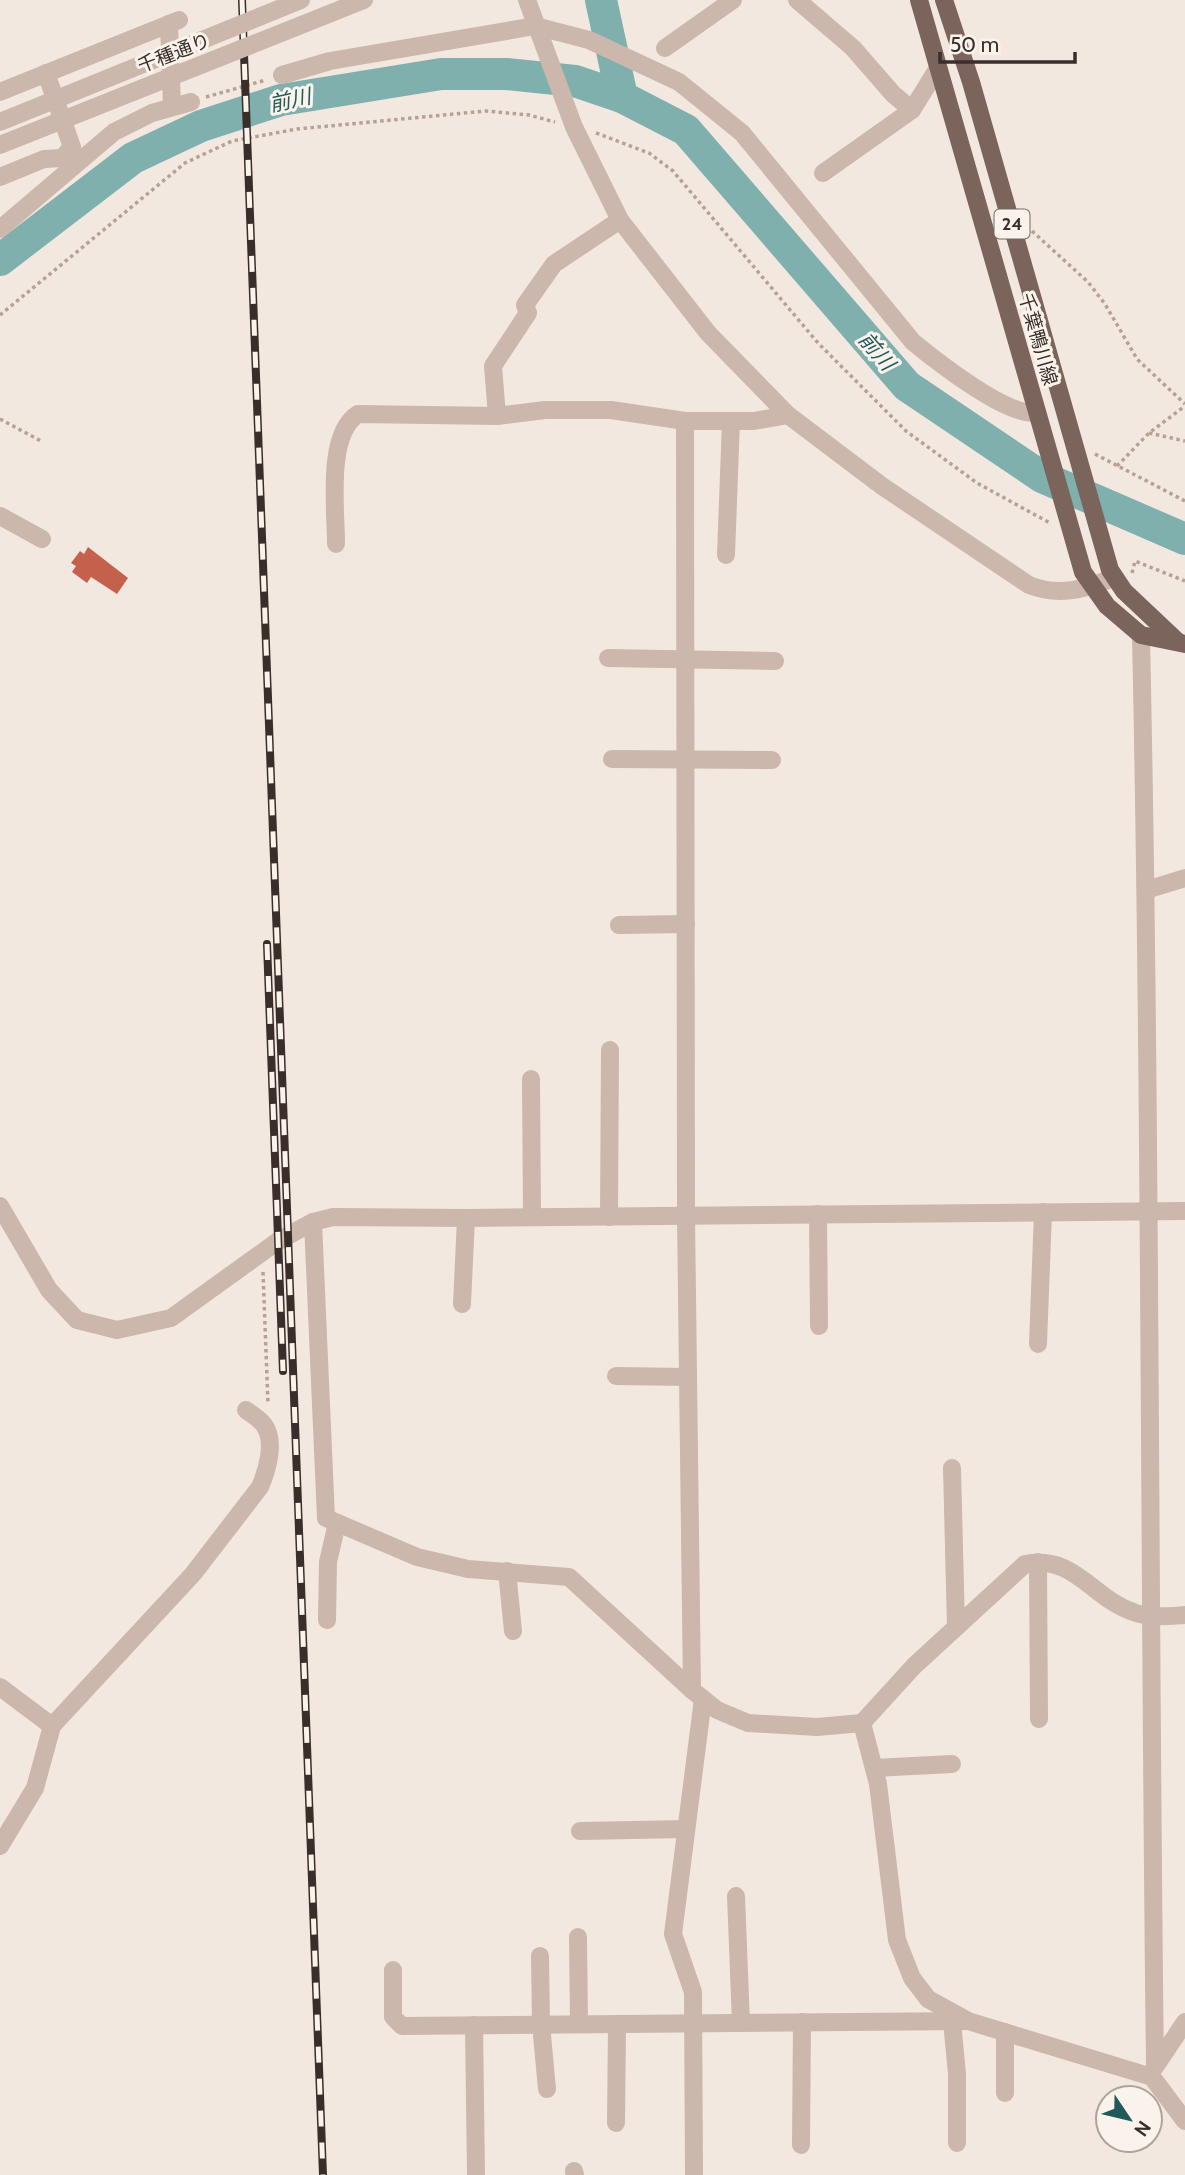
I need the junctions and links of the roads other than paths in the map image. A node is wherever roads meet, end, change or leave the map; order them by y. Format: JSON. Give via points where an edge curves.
{"nodes":[{"id":1,"x":301,"y":0,"type":"edge"},
{"id":2,"x":364,"y":0,"type":"edge"},
{"id":3,"x":527,"y":0,"type":"edge"},
{"id":4,"x":733,"y":0,"type":"edge"},
{"id":5,"x":797,"y":0,"type":"edge"},
{"id":6,"x":919,"y":0,"type":"edge"},
{"id":7,"x":944,"y":0,"type":"edge"},
{"id":8,"x":535,"y":26,"type":"junction"},
{"id":9,"x":665,"y":48,"type":"dead end"},
{"id":10,"x":939,"y":68,"type":"junction"},
{"id":11,"x":46,"y":73,"type":"junction"},
{"id":12,"x":282,"y":75,"type":"road end"},
{"id":13,"x":0,"y":92,"type":"edge"},
{"id":14,"x":191,"y":102,"type":"road end"},
{"id":15,"x":172,"y":107,"type":"junction"},
{"id":16,"x":912,"y":110,"type":"junction"},
{"id":17,"x":0,"y":122,"type":"edge"},
{"id":18,"x":0,"y":145,"type":"edge"},
{"id":19,"x":26,"y":167,"type":"junction"},
{"id":20,"x":823,"y":173,"type":"dead end"},
{"id":21,"x":0,"y":177,"type":"edge"},
{"id":22,"x":37,"y":197,"type":"junction"},
{"id":23,"x":620,"y":219,"type":"junction"},
{"id":24,"x":0,"y":229,"type":"edge"},
{"id":25,"x":788,"y":415,"type":"junction"},
{"id":26,"x":497,"y":416,"type":"junction"},
{"id":27,"x":1039,"y":420,"type":"junction"},
{"id":28,"x":685,"y":421,"type":"junction"},
{"id":29,"x":731,"y":421,"type":"junction"},
{"id":30,"x":0,"y":516,"type":"edge"},
{"id":31,"x":42,"y":539,"type":"dead end"},
{"id":32,"x":336,"y":544,"type":"dead end"},
{"id":33,"x":726,"y":555,"type":"dead end"},
{"id":34,"x":1122,"y":580,"type":"junction"},
{"id":35,"x":1091,"y":586,"type":"junction"},
{"id":36,"x":1141,"y":635,"type":"junction"},
{"id":37,"x":1181,"y":643,"type":"edge"},
{"id":38,"x":608,"y":658,"type":"dead end"},
{"id":39,"x":685,"y":660,"type":"junction"},
{"id":40,"x":775,"y":660,"type":"dead end"},
{"id":41,"x":612,"y":759,"type":"dead end"},
{"id":42,"x":772,"y":760,"type":"dead end"},
{"id":43,"x":686,"y":761,"type":"junction"},
{"id":44,"x":1185,"y":878,"type":"edge"},
{"id":45,"x":1146,"y":890,"type":"junction"},
{"id":46,"x":686,"y":924,"type":"junction"},
{"id":47,"x":619,"y":925,"type":"dead end"},
{"id":48,"x":610,"y":1050,"type":"dead end"},
{"id":49,"x":531,"y":1080,"type":"dead end"},
{"id":50,"x":0,"y":1206,"type":"edge"},
{"id":51,"x":1149,"y":1211,"type":"junction"},
{"id":52,"x":1185,"y":1211,"type":"edge"},
{"id":53,"x":1043,"y":1212,"type":"junction"},
{"id":54,"x":818,"y":1214,"type":"junction"},
{"id":55,"x":686,"y":1216,"type":"junction"},
{"id":56,"x":533,"y":1217,"type":"junction"},
{"id":57,"x":609,"y":1217,"type":"junction"},
{"id":58,"x":466,"y":1218,"type":"junction"},
{"id":59,"x":313,"y":1222,"type":"junction"},
{"id":60,"x":462,"y":1304,"type":"dead end"},
{"id":61,"x":820,"y":1326,"type":"dead end"},
{"id":62,"x":1038,"y":1344,"type":"dead end"},
{"id":63,"x":616,"y":1376,"type":"dead end"},
{"id":64,"x":688,"y":1377,"type":"junction"},
{"id":65,"x":246,"y":1410,"type":"dead end"},
{"id":66,"x":953,"y":1468,"type":"dead end"},
{"id":67,"x":337,"y":1523,"type":"junction"},
{"id":68,"x":1038,"y":1562,"type":"junction"},
{"id":69,"x":506,"y":1571,"type":"junction"},
{"id":70,"x":1185,"y":1615,"type":"edge"},
{"id":71,"x":1149,"y":1616,"type":"junction"},
{"id":72,"x":327,"y":1620,"type":"dead end"},
{"id":73,"x":956,"y":1627,"type":"junction"},
{"id":74,"x":513,"y":1631,"type":"dead end"},
{"id":75,"x":0,"y":1687,"type":"edge"},
{"id":76,"x":697,"y":1695,"type":"junction"},
{"id":77,"x":1039,"y":1719,"type":"dead end"},
{"id":78,"x":862,"y":1723,"type":"junction"},
{"id":79,"x":52,"y":1726,"type":"junction"},
{"id":80,"x":952,"y":1763,"type":"dead end"},
{"id":81,"x":874,"y":1768,"type":"junction"},
{"id":82,"x":686,"y":1829,"type":"junction"},
{"id":83,"x":580,"y":1831,"type":"dead end"},
{"id":84,"x":0,"y":1846,"type":"edge"},
{"id":85,"x":736,"y":1896,"type":"dead end"},
{"id":86,"x":578,"y":1937,"type":"dead end"},
{"id":87,"x":540,"y":1956,"type":"dead end"},
{"id":88,"x":394,"y":1970,"type":"dead end"},
{"id":89,"x":960,"y":2021,"type":"junction"},
{"id":90,"x":802,"y":2022,"type":"junction"},
{"id":91,"x":1185,"y":2022,"type":"edge"},
{"id":92,"x":694,"y":2023,"type":"junction"},
{"id":93,"x":741,"y":2023,"type":"junction"},
{"id":94,"x":541,"y":2024,"type":"junction"},
{"id":95,"x":579,"y":2024,"type":"junction"},
{"id":96,"x":617,"y":2024,"type":"junction"},
{"id":97,"x":474,"y":2025,"type":"junction"},
{"id":98,"x":1004,"y":2032,"type":"junction"},
{"id":99,"x":1154,"y":2071,"type":"junction"},
{"id":100,"x":547,"y":2089,"type":"dead end"},
{"id":101,"x":1005,"y":2093,"type":"dead end"},
{"id":102,"x":1185,"y":2120,"type":"edge"},
{"id":103,"x":616,"y":2123,"type":"dead end"},
{"id":104,"x":957,"y":2143,"type":"dead end"},
{"id":105,"x":801,"y":2145,"type":"dead end"},
{"id":106,"x":475,"y":2175,"type":"edge"},
{"id":107,"x":694,"y":2175,"type":"edge"}],
"edges":[{"from":1,"to":17,"type":"street","name":"千種通り","bridge":true},
{"from":2,"to":18,"type":"street","name":"千種通り","bridge":true},
{"from":3,"to":8,"type":"street"},
{"from":4,"to":9,"type":"street"},
{"from":5,"to":16,"type":"street","via":[[853,48]]},
{"from":6,"to":10,"type":"main road","name":"千葉鴨川線","number":"24"},
{"from":7,"to":34,"type":"main road","name":"千葉鴨川線","number":"24","via":[[1102,549]]},
{"from":8,"to":12,"type":"street","via":[[330,61]]},
{"from":8,"to":23,"type":"street","via":[[574,127]]},
{"from":8,"to":27,"type":"street","via":[[589,40],[679,82],[742,134],[913,342],[948,370]]},
{"from":10,"to":16,"type":"street"},
{"from":10,"to":27,"type":"main road","name":"千葉鴨川線","number":"24"},
{"from":11,"to":13,"type":"street"},
{"from":11,"to":15,"type":"street","via":[[174,22]]},
{"from":11,"to":19,"type":"street","via":[[72,147],[62,158]]},
{"from":14,"to":15,"type":"street"},
{"from":15,"to":22,"type":"street","via":[[114,132]]},
{"from":16,"to":20,"type":"street"},
{"from":19,"to":21,"type":"street"},
{"from":19,"to":22,"type":"street"},
{"from":22,"to":24,"type":"street"},
{"from":23,"to":25,"type":"street","via":[[708,333]]},
{"from":23,"to":26,"type":"street","via":[[554,264],[525,305],[528,313],[493,366]]},
{"from":25,"to":29,"type":"street"},
{"from":25,"to":35,"type":"street","via":[[882,486],[1029,585],[1056,592]]},
{"from":26,"to":28,"type":"street","via":[[611,410]]},
{"from":26,"to":32,"type":"street","via":[[393,413],[358,414],[348,420],[341,432],[335,469]]},
{"from":27,"to":35,"type":"main road","name":"千葉鴨川線","number":"24","via":[[1066,531]]},
{"from":28,"to":29,"type":"street"},
{"from":28,"to":39,"type":"street"},
{"from":29,"to":33,"type":"street"},
{"from":30,"to":31,"type":"street"},
{"from":34,"to":35,"type":"street"},
{"from":34,"to":37,"type":"main road","name":"千葉鴨川線","number":"24"},
{"from":35,"to":36,"type":"main road","name":"千葉鴨川線","number":"24"},
{"from":36,"to":37,"type":"main road","name":"千葉鴨川線","number":"24"},
{"from":36,"to":45,"type":"street"},
{"from":38,"to":39,"type":"street"},
{"from":39,"to":40,"type":"street"},
{"from":39,"to":43,"type":"street"},
{"from":41,"to":43,"type":"street"},
{"from":42,"to":43,"type":"street"},
{"from":43,"to":46,"type":"street"},
{"from":44,"to":45,"type":"street"},
{"from":45,"to":51,"type":"street"},
{"from":46,"to":47,"type":"street"},
{"from":46,"to":55,"type":"street"},
{"from":48,"to":57,"type":"street"},
{"from":49,"to":56,"type":"street"},
{"from":50,"to":59,"type":"street","via":[[49,1290],[77,1320],[117,1330],[171,1318],[262,1252]]},
{"from":51,"to":52,"type":"street"},
{"from":51,"to":53,"type":"street"},
{"from":51,"to":71,"type":"street"},
{"from":53,"to":54,"type":"street"},
{"from":53,"to":62,"type":"street"},
{"from":54,"to":55,"type":"street"},
{"from":54,"to":61,"type":"street"},
{"from":55,"to":57,"type":"street"},
{"from":55,"to":64,"type":"street"},
{"from":56,"to":57,"type":"street"},
{"from":56,"to":58,"type":"street"},
{"from":58,"to":59,"type":"street","via":[[333,1216]]},
{"from":58,"to":60,"type":"street"},
{"from":59,"to":67,"type":"street","via":[[326,1518]]},
{"from":63,"to":64,"type":"street"},
{"from":64,"to":76,"type":"street"},
{"from":65,"to":79,"type":"street","via":[[265,1426],[269,1447],[260,1487],[193,1574]]},
{"from":66,"to":73,"type":"street"},
{"from":67,"to":69,"type":"street","via":[[417,1557],[468,1569]]},
{"from":67,"to":72,"type":"street","via":[[328,1562]]},
{"from":68,"to":71,"type":"street","via":[[1059,1563],[1121,1607]]},
{"from":68,"to":73,"type":"street","via":[[1025,1564]]},
{"from":68,"to":77,"type":"street"},
{"from":69,"to":74,"type":"street"},
{"from":69,"to":76,"type":"street","via":[[569,1577]]},
{"from":70,"to":71,"type":"street"},
{"from":71,"to":99,"type":"street"},
{"from":73,"to":78,"type":"street"},
{"from":75,"to":79,"type":"street"},
{"from":76,"to":78,"type":"street","via":[[717,1710],[748,1723],[817,1727]]},
{"from":76,"to":82,"type":"street"},
{"from":78,"to":81,"type":"street"},
{"from":79,"to":84,"type":"street","via":[[35,1788]]},
{"from":80,"to":81,"type":"street"},
{"from":81,"to":89,"type":"street","via":[[897,1940],[912,1978],[928,1999]]},
{"from":82,"to":83,"type":"street"},
{"from":82,"to":92,"type":"street","via":[[673,1934],[694,1992]]},
{"from":85,"to":93,"type":"street"},
{"from":86,"to":95,"type":"street"},
{"from":87,"to":94,"type":"street"},
{"from":88,"to":97,"type":"street","via":[[393,2017],[402,2026]]},
{"from":89,"to":90,"type":"street"},
{"from":89,"to":98,"type":"street"},
{"from":89,"to":104,"type":"street"},
{"from":90,"to":93,"type":"street"},
{"from":90,"to":105,"type":"street"},
{"from":91,"to":99,"type":"street"},
{"from":92,"to":93,"type":"street"},
{"from":92,"to":96,"type":"street"},
{"from":92,"to":107,"type":"street"},
{"from":94,"to":95,"type":"street"},
{"from":94,"to":97,"type":"street"},
{"from":94,"to":100,"type":"street"},
{"from":95,"to":96,"type":"street"},
{"from":96,"to":103,"type":"street"},
{"from":97,"to":106,"type":"street"},
{"from":98,"to":99,"type":"street"},
{"from":98,"to":101,"type":"street"},
{"from":99,"to":102,"type":"street"}]}
